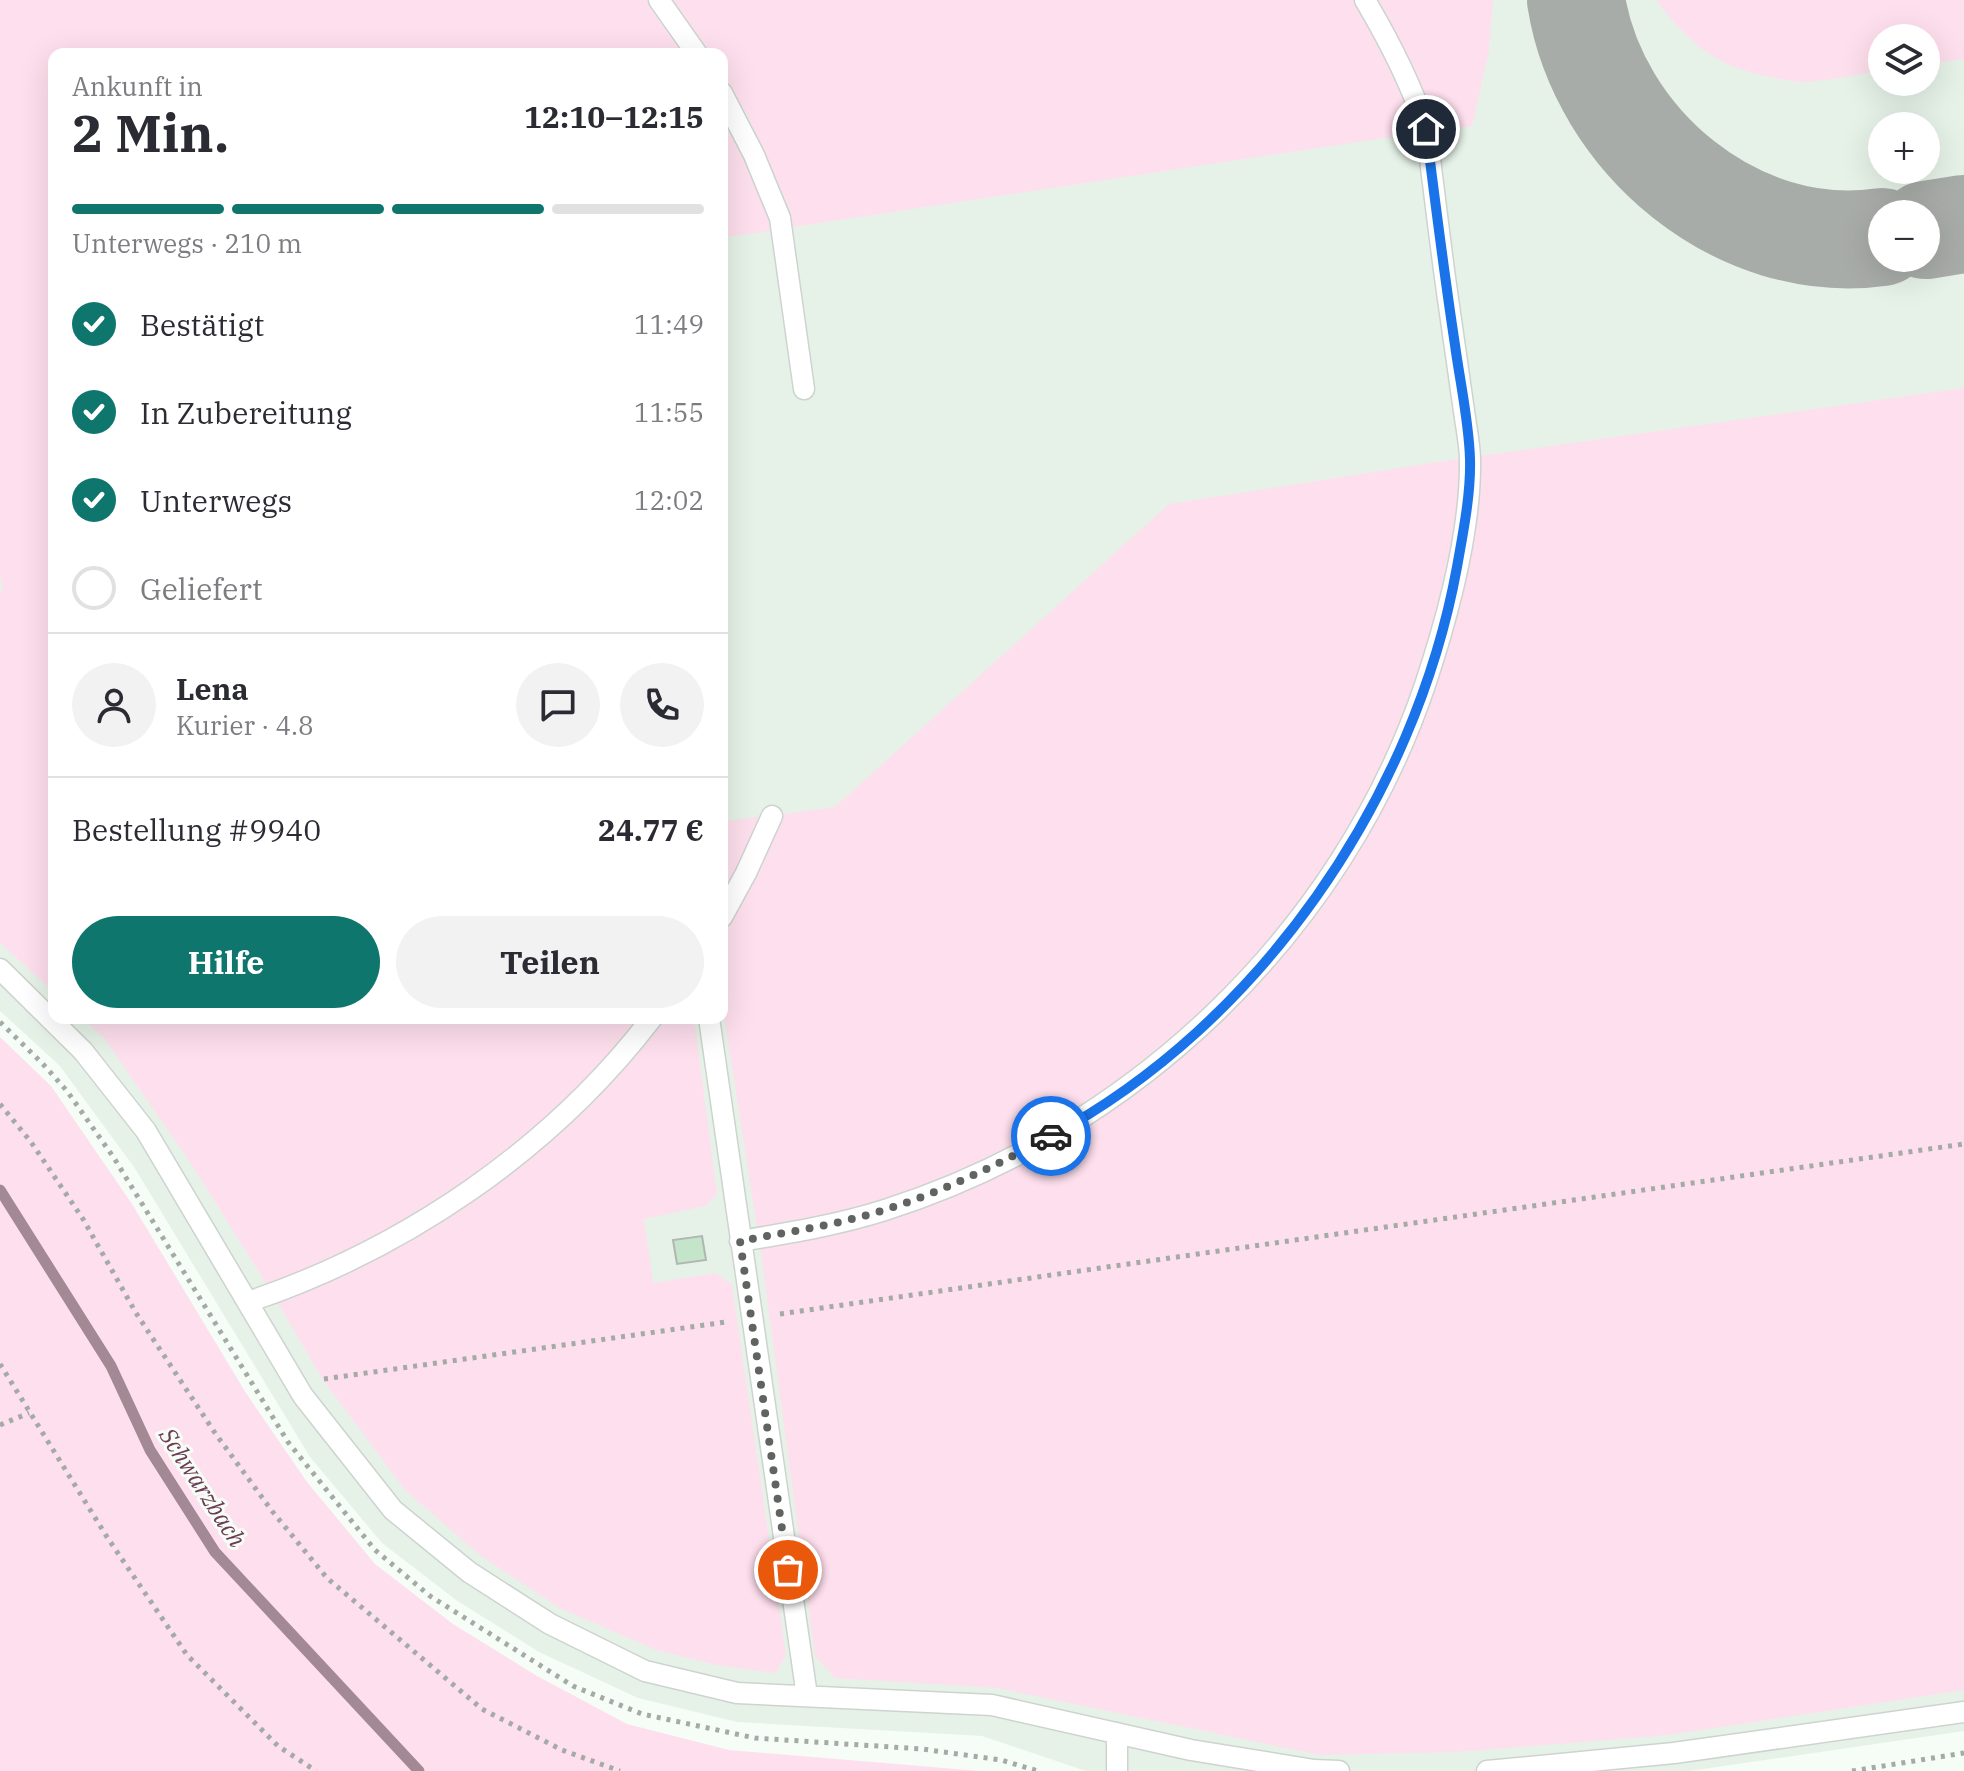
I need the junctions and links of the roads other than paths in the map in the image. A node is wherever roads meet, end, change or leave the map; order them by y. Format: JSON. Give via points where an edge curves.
{"nodes":[{"id":1,"x":659,"y":0,"type":"edge"},
{"id":2,"x":1365,"y":0,"type":"edge"},
{"id":3,"x":693,"y":48,"type":"edge"},
{"id":4,"x":728,"y":105,"type":"edge"},
{"id":5,"x":804,"y":389,"type":"dead end"},
{"id":6,"x":772,"y":816,"type":"dead end"},
{"id":7,"x":728,"y":906,"type":"edge"},
{"id":8,"x":0,"y":969,"type":"edge"},
{"id":9,"x":48,"y":1016,"type":"edge"},
{"id":10,"x":56,"y":1024,"type":"edge"},
{"id":11,"x":647,"y":1024,"type":"edge"},
{"id":12,"x":710,"y":1024,"type":"edge"},
{"id":13,"x":740,"y":1241,"type":"junction"},
{"id":14,"x":248,"y":1302,"type":"junction"},
{"id":15,"x":807,"y":1696,"type":"junction"},
{"id":16,"x":1964,"y":1712,"type":"edge"},
{"id":17,"x":1117,"y":1733,"type":"junction"},
{"id":18,"x":1117,"y":1771,"type":"edge"},
{"id":19,"x":1339,"y":1771,"type":"edge"},
{"id":20,"x":1487,"y":1771,"type":"edge"}],
"edges":[{"from":1,"to":3,"type":"lane"},
{"from":2,"to":13,"type":"lane","via":[[1426,129],[1470,459],[1464,527],[1445,619],[1393,766],[1331,876],[1284,938],[1210,1019],[1111,1099],[1058,1133],[944,1189],[823,1226]]},
{"from":4,"to":5,"type":"lane","via":[[780,218]]},
{"from":6,"to":7,"type":"lane"},
{"from":8,"to":9,"type":"lane"},
{"from":10,"to":14,"type":"lane","via":[[146,1131]]},
{"from":11,"to":14,"type":"lane","via":[[550,1127],[447,1206],[335,1268]]},
{"from":12,"to":13,"type":"lane"},
{"from":13,"to":15,"type":"lane"},
{"from":14,"to":15,"type":"lane","via":[[303,1396],[393,1510],[469,1572],[550,1624],[645,1671],[737,1693]]},
{"from":15,"to":17,"type":"lane","via":[[992,1705]]},
{"from":16,"to":20,"type":"lane","via":[[1674,1753]]},
{"from":17,"to":18,"type":"lane"},
{"from":17,"to":19,"type":"lane","via":[[1191,1750]]}]}
